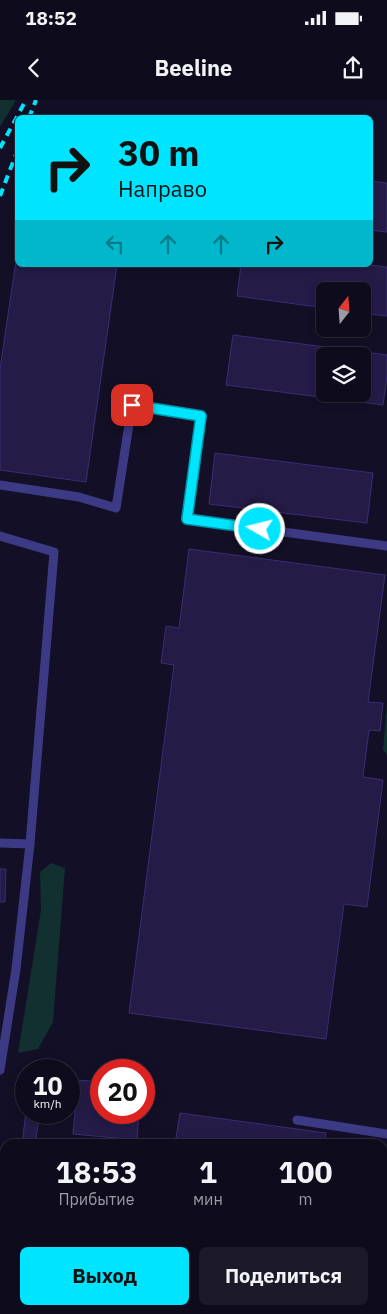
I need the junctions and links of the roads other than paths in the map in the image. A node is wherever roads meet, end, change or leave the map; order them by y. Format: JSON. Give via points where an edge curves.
{"nodes":[{"id":1,"x":0,"y":485,"type":"edge"},
{"id":2,"x":0,"y":536,"type":"edge"},
{"id":3,"x":387,"y":546,"type":"edge"},
{"id":4,"x":0,"y":843,"type":"edge"},
{"id":5,"x":30,"y":844,"type":"junction"},
{"id":6,"x":0,"y":1070,"type":"edge"},
{"id":7,"x":298,"y":1120,"type":"dead end"},
{"id":8,"x":387,"y":1134,"type":"edge"}],
"edges":[{"from":1,"to":3,"type":"lane","via":[[79,497],[116,508],[132,405],[201,416],[187,519]]},
{"from":2,"to":5,"type":"lane","via":[[54,552]]},
{"from":4,"to":5,"type":"lane"},
{"from":5,"to":6,"type":"lane"},
{"from":7,"to":8,"type":"lane"}]}
